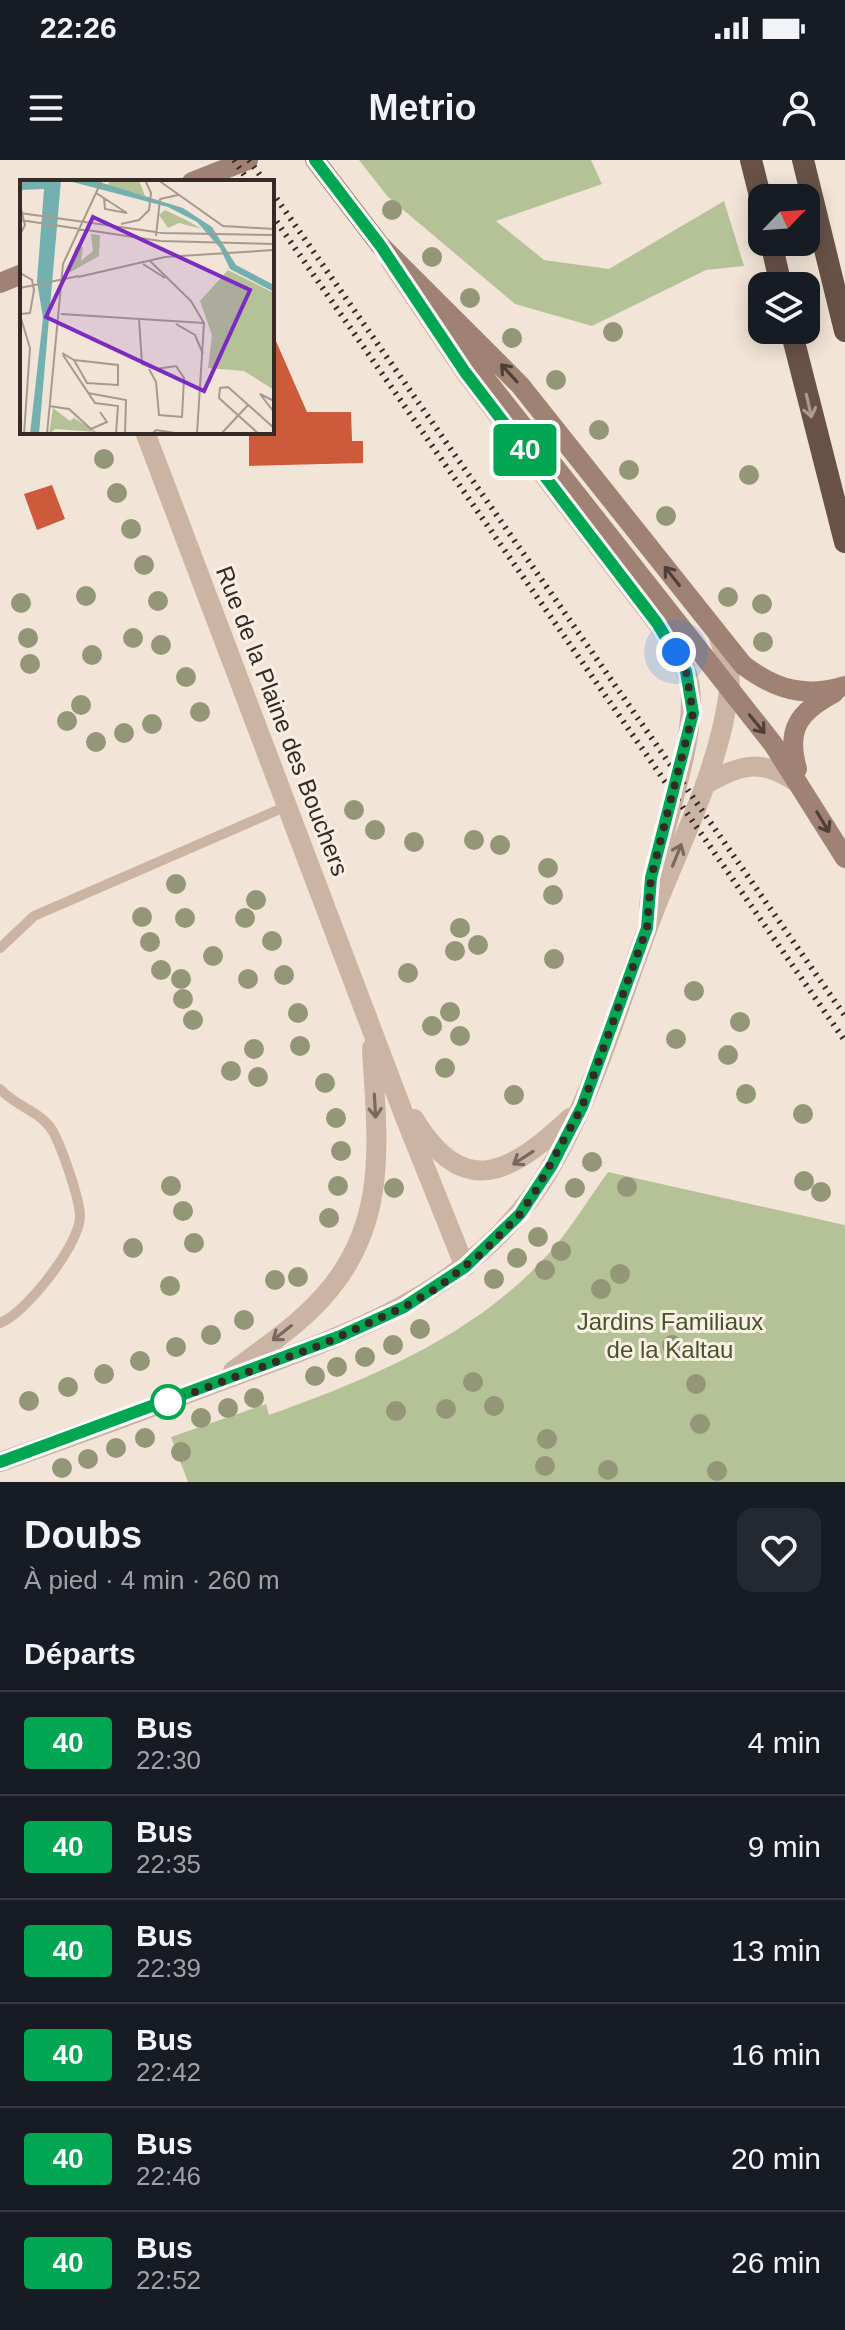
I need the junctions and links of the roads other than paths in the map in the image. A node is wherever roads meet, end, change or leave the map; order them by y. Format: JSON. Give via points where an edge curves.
{"nodes":[{"id":1,"x":248,"y":160,"type":"edge"},
{"id":2,"x":315,"y":160,"type":"edge"},
{"id":3,"x":804,"y":165,"type":"edge"},
{"id":4,"x":197,"y":180,"type":"edge"},
{"id":5,"x":380,"y":245,"type":"junction"},
{"id":6,"x":20,"y":275,"type":"edge"},
{"id":7,"x":0,"y":283,"type":"edge"},
{"id":8,"x":842,"y":312,"type":"edge"},
{"id":9,"x":845,"y":331,"type":"edge"},
{"id":10,"x":795,"y":344,"type":"edge"},
{"id":11,"x":146,"y":434,"type":"edge"},
{"id":12,"x":845,"y":542,"type":"edge"},
{"id":13,"x":719,"y":638,"type":"junction"},
{"id":14,"x":845,"y":687,"type":"edge"},
{"id":15,"x":729,"y":690,"type":"junction"},
{"id":16,"x":706,"y":784,"type":"junction"},
{"id":17,"x":802,"y":786,"type":"junction"},
{"id":18,"x":287,"y":806,"type":"junction"},
{"id":19,"x":845,"y":858,"type":"edge"},
{"id":20,"x":647,"y":928,"type":"junction"},
{"id":21,"x":0,"y":948,"type":"edge"},
{"id":22,"x":371,"y":1028,"type":"junction"},
{"id":23,"x":0,"y":1089,"type":"edge"},
{"id":24,"x":582,"y":1107,"type":"junction"},
{"id":25,"x":465,"y":1267,"type":"junction"},
{"id":26,"x":0,"y":1323,"type":"edge"},
{"id":27,"x":219,"y":1382,"type":"junction"},
{"id":28,"x":0,"y":1462,"type":"edge"}],
"edges":[{"from":1,"to":4,"type":"main road"},
{"from":2,"to":5,"type":"main road"},
{"from":3,"to":8,"type":"highway"},
{"from":13,"to":5,"type":"main road","one_way":true,"via":[[520,385]]},
{"from":5,"to":15,"type":"main road"},
{"from":5,"to":20,"type":"street","via":[[433,328],[657,623],[686,671],[693,713],[651,878]]},
{"from":6,"to":7,"type":"main road"},
{"from":8,"to":9,"type":"highway"},
{"from":10,"to":12,"type":"highway","one_way":true},
{"from":11,"to":18,"type":"street","name":"Rue de la Plaine des Bouchers"},
{"from":13,"to":14,"type":"main road","via":[[743,665],[778,688],[817,693]]},
{"from":13,"to":15,"type":"street"},
{"from":14,"to":17,"type":"main road","via":[[810,709],[793,731],[791,746]]},
{"from":15,"to":16,"type":"street"},
{"from":15,"to":17,"type":"main road","one_way":true},
{"from":16,"to":17,"type":"street","via":[[758,765],[776,768]]},
{"from":20,"to":16,"type":"street","one_way":true},
{"from":17,"to":19,"type":"main road","one_way":true},
{"from":18,"to":21,"type":"lane","via":[[34,916]]},
{"from":18,"to":22,"type":"street","name":"Rue de la Plaine des Bouchers"},
{"from":20,"to":24,"type":"street"},
{"from":24,"to":22,"type":"street","one_way":true,"via":[[509,1167],[484,1172],[465,1168],[447,1159],[420,1128]]},
{"from":22,"to":25,"type":"street","name":"Rue de la Plaine des Bouchers"},
{"from":22,"to":27,"type":"street","name":"Rue de la Plaine des Bouchers","one_way":true,"via":[[376,1172],[361,1243],[322,1299]]},
{"from":23,"to":26,"type":"lane","via":[[43,1118],[53,1132],[81,1213],[79,1230],[28,1306]]},
{"from":24,"to":25,"type":"street","via":[[520,1214]]},
{"from":25,"to":27,"type":"street","name":"Rue de la Plaine des Bouchers","via":[[380,1319]]},
{"from":27,"to":28,"type":"street","name":"Rue de la Plaine des Bouchers"}]}
